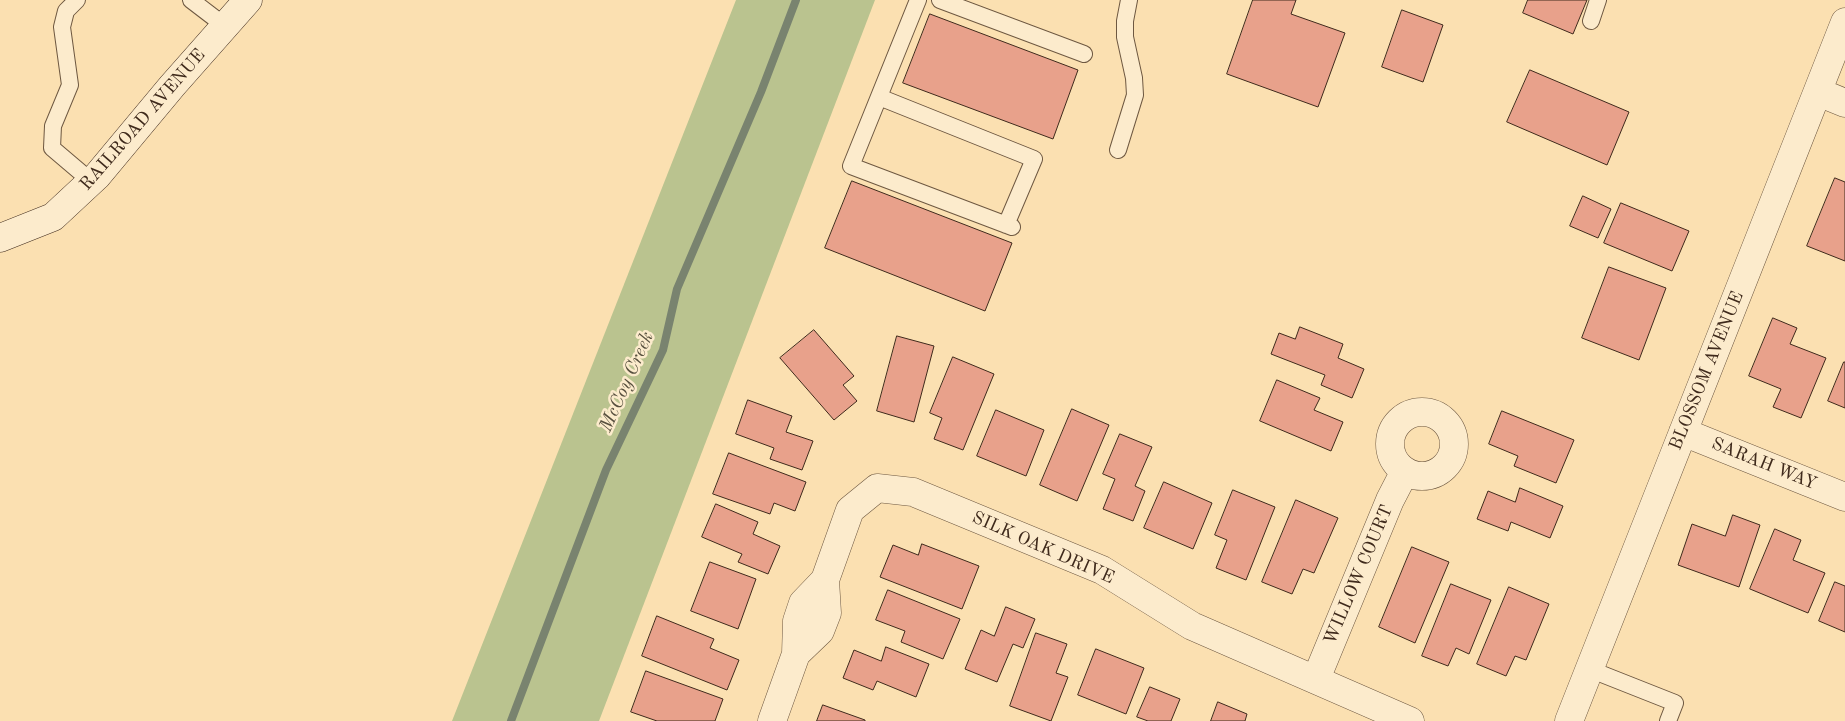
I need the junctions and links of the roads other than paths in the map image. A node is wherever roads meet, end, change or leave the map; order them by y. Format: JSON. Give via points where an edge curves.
{"nodes":[{"id":1,"x":77,"y":0,"type":"edge"},
{"id":2,"x":192,"y":0,"type":"edge"},
{"id":3,"x":248,"y":0,"type":"edge"},
{"id":4,"x":918,"y":0,"type":"edge"},
{"id":5,"x":940,"y":0,"type":"edge"},
{"id":6,"x":1129,"y":0,"type":"edge"},
{"id":7,"x":1598,"y":0,"type":"edge"},
{"id":8,"x":1591,"y":21,"type":"dead end"},
{"id":9,"x":1845,"y":22,"type":"edge"},
{"id":10,"x":225,"y":26,"type":"junction"},
{"id":11,"x":1084,"y":54,"type":"dead end"},
{"id":12,"x":1818,"y":92,"type":"junction"},
{"id":13,"x":879,"y":97,"type":"junction"},
{"id":14,"x":1845,"y":103,"type":"edge"},
{"id":15,"x":1118,"y":150,"type":"dead end"},
{"id":16,"x":92,"y":182,"type":"junction"},
{"id":17,"x":0,"y":238,"type":"edge"},
{"id":18,"x":1683,"y":432,"type":"junction"},
{"id":19,"x":1405,"y":471,"type":"dead end"},
{"id":20,"x":1845,"y":497,"type":"edge"},
{"id":21,"x":1589,"y":669,"type":"junction"},
{"id":22,"x":1316,"y":679,"type":"junction"},
{"id":23,"x":772,"y":721,"type":"edge"},
{"id":24,"x":1410,"y":721,"type":"edge"},
{"id":25,"x":1569,"y":721,"type":"edge"},
{"id":26,"x":1668,"y":721,"type":"edge"}],
"edges":[{"from":1,"to":16,"type":"lane","via":[[66,11],[62,27],[70,85],[53,126],[52,148]]},
{"from":2,"to":10,"type":"lane"},
{"from":3,"to":10,"type":"street","name":"RAILROAD AVENUE"},
{"from":4,"to":13,"type":"lane"},
{"from":5,"to":11,"type":"lane"},
{"from":6,"to":15,"type":"lane","via":[[1125,37],[1135,95]]},
{"from":7,"to":8,"type":"lane"},
{"from":9,"to":12,"type":"street","name":"BLOSSOM AVENUE"},
{"from":10,"to":16,"type":"street","name":"RAILROAD AVENUE"},
{"from":12,"to":14,"type":"street"},
{"from":12,"to":18,"type":"street","name":"BLOSSOM AVENUE"},
{"from":13,"to":13,"type":"lane","via":[[1034,159],[1009,226],[851,166]]},
{"from":16,"to":17,"type":"street","name":"RAILROAD AVENUE","via":[[53,217]]},
{"from":18,"to":20,"type":"street","name":"SARAH WAY"},
{"from":18,"to":21,"type":"street","name":"BLOSSOM AVENUE"},
{"from":19,"to":22,"type":"street","name":"WILLOW COURT"},
{"from":21,"to":25,"type":"street","name":"BLOSSOM AVENUE"},
{"from":21,"to":26,"type":"lane","via":[[1675,703]]},
{"from":22,"to":23,"type":"street","name":"SILK OAK DRIVE","via":[[1192,626],[1102,570],[913,492],[876,488],[850,510],[826,580],[828,614],[820,631],[796,654]]},
{"from":22,"to":24,"type":"street","name":"SILK OAK DRIVE"}]}
